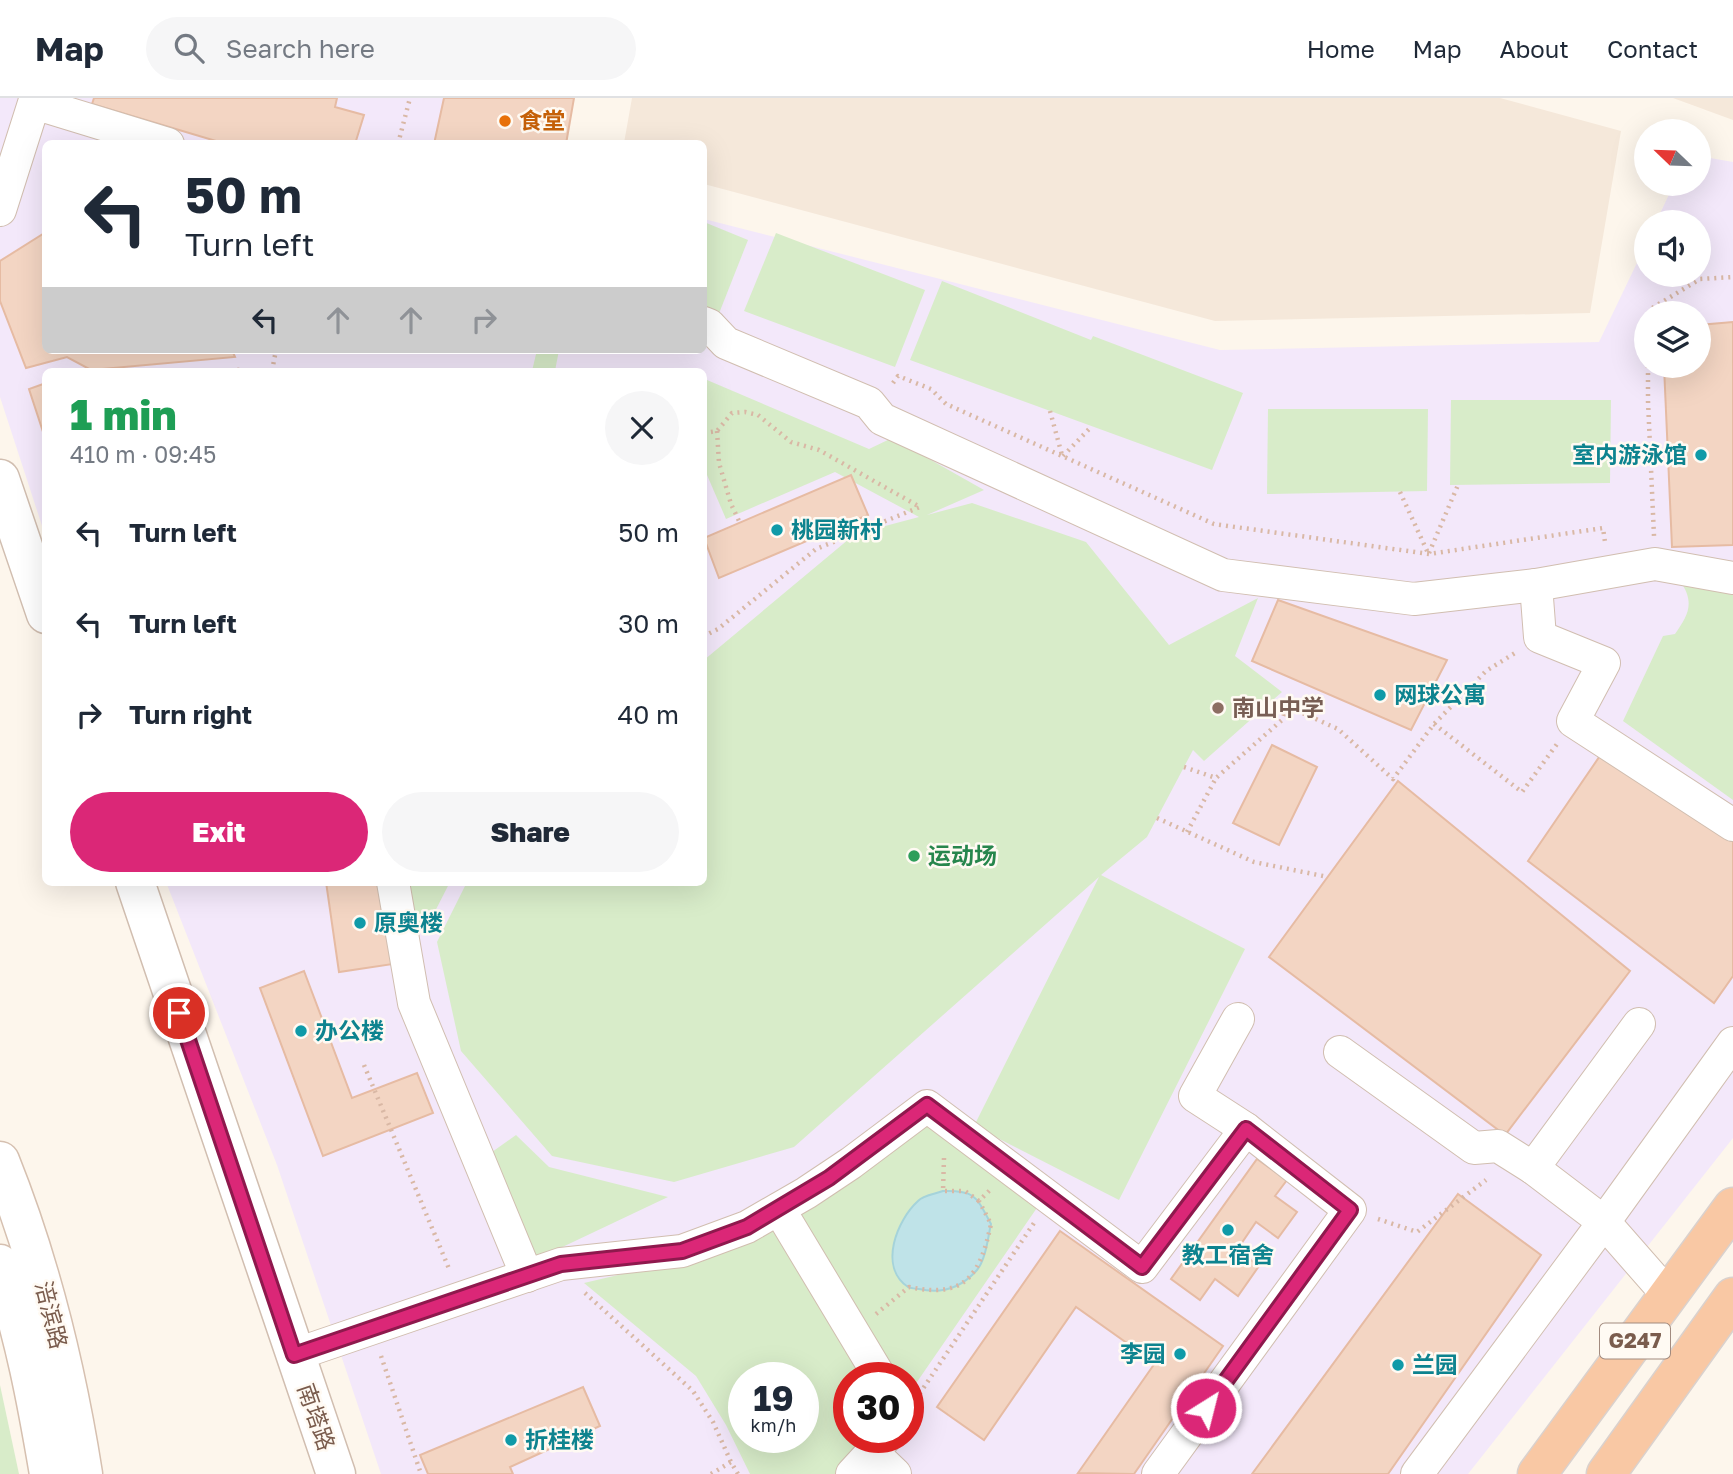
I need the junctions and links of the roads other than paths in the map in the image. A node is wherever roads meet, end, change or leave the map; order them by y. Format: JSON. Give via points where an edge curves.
{"nodes":[{"id":1,"x":35,"y":100,"type":"edge"},
{"id":2,"x":156,"y":140,"type":"edge"},
{"id":3,"x":0,"y":210,"type":"edge"},
{"id":4,"x":707,"y":324,"type":"edge"},
{"id":5,"x":0,"y":479,"type":"edge"},
{"id":6,"x":1733,"y":578,"type":"edge"},
{"id":7,"x":1536,"y":585,"type":"junction"},
{"id":8,"x":42,"y":602,"type":"edge"},
{"id":9,"x":1733,"y":825,"type":"edge"},
{"id":10,"x":136,"y":886,"type":"edge"},
{"id":11,"x":394,"y":886,"type":"edge"},
{"id":12,"x":1238,"y":1019,"type":"dead end"},
{"id":13,"x":1639,"y":1024,"type":"dead end"},
{"id":14,"x":1733,"y":1043,"type":"edge"},
{"id":15,"x":1340,"y":1052,"type":"dead end"},
{"id":16,"x":1246,"y":1129,"type":"junction"},
{"id":17,"x":0,"y":1161,"type":"edge"},
{"id":18,"x":1533,"y":1168,"type":"junction"},
{"id":19,"x":1733,"y":1207,"type":"edge"},
{"id":20,"x":779,"y":1209,"type":"junction"},
{"id":21,"x":1604,"y":1222,"type":"junction"},
{"id":22,"x":0,"y":1265,"type":"edge"},
{"id":23,"x":541,"y":1271,"type":"junction"},
{"id":24,"x":1668,"y":1295,"type":"junction"},
{"id":25,"x":1733,"y":1297,"type":"edge"},
{"id":26,"x":294,"y":1355,"type":"junction"},
{"id":27,"x":871,"y":1362,"type":"edge"},
{"id":28,"x":870,"y":1454,"type":"edge"},
{"id":29,"x":49,"y":1474,"type":"edge"},
{"id":30,"x":83,"y":1474,"type":"edge"},
{"id":31,"x":336,"y":1474,"type":"edge"},
{"id":32,"x":895,"y":1474,"type":"edge"},
{"id":33,"x":1158,"y":1474,"type":"edge"},
{"id":34,"x":1417,"y":1474,"type":"edge"},
{"id":35,"x":1537,"y":1474,"type":"edge"},
{"id":36,"x":1606,"y":1474,"type":"edge"}],
"edges":[{"from":1,"to":2,"type":"street"},
{"from":1,"to":3,"type":"street"},
{"from":4,"to":7,"type":"street","via":[[726,343],[869,403],[882,419],[1223,575],[1415,599]]},
{"from":5,"to":8,"type":"street"},
{"from":6,"to":7,"type":"street","via":[[1655,564]]},
{"from":7,"to":9,"type":"street","via":[[1540,637],[1604,663],[1573,721]]},
{"from":10,"to":26,"type":"street","name":"南塔路"},
{"from":11,"to":23,"type":"street","via":[[414,1003]]},
{"from":12,"to":16,"type":"street","via":[[1195,1096]]},
{"from":13,"to":18,"type":"street"},
{"from":14,"to":21,"type":"street"},
{"from":15,"to":18,"type":"street","via":[[1474,1148],[1497,1146]]},
{"from":16,"to":20,"type":"street","via":[[1142,1267],[927,1105],[851,1163]]},
{"from":16,"to":33,"type":"street","via":[[1350,1210]]},
{"from":17,"to":30,"type":"street","name":"涪滨路","via":[[43,1280]]},
{"from":18,"to":21,"type":"street"},
{"from":19,"to":24,"type":"highway","number":"G247"},
{"from":20,"to":23,"type":"street","via":[[747,1227],[682,1251]]},
{"from":20,"to":27,"type":"street"},
{"from":21,"to":24,"type":"street"},
{"from":21,"to":34,"type":"street"},
{"from":22,"to":29,"type":"street","name":"涪滨路","via":[[34,1383]]},
{"from":23,"to":26,"type":"street"},
{"from":24,"to":35,"type":"highway","number":"G247"},
{"from":25,"to":36,"type":"highway","number":"G247"},
{"from":26,"to":31,"type":"street","name":"南塔路"},
{"from":28,"to":32,"type":"street"}]}
